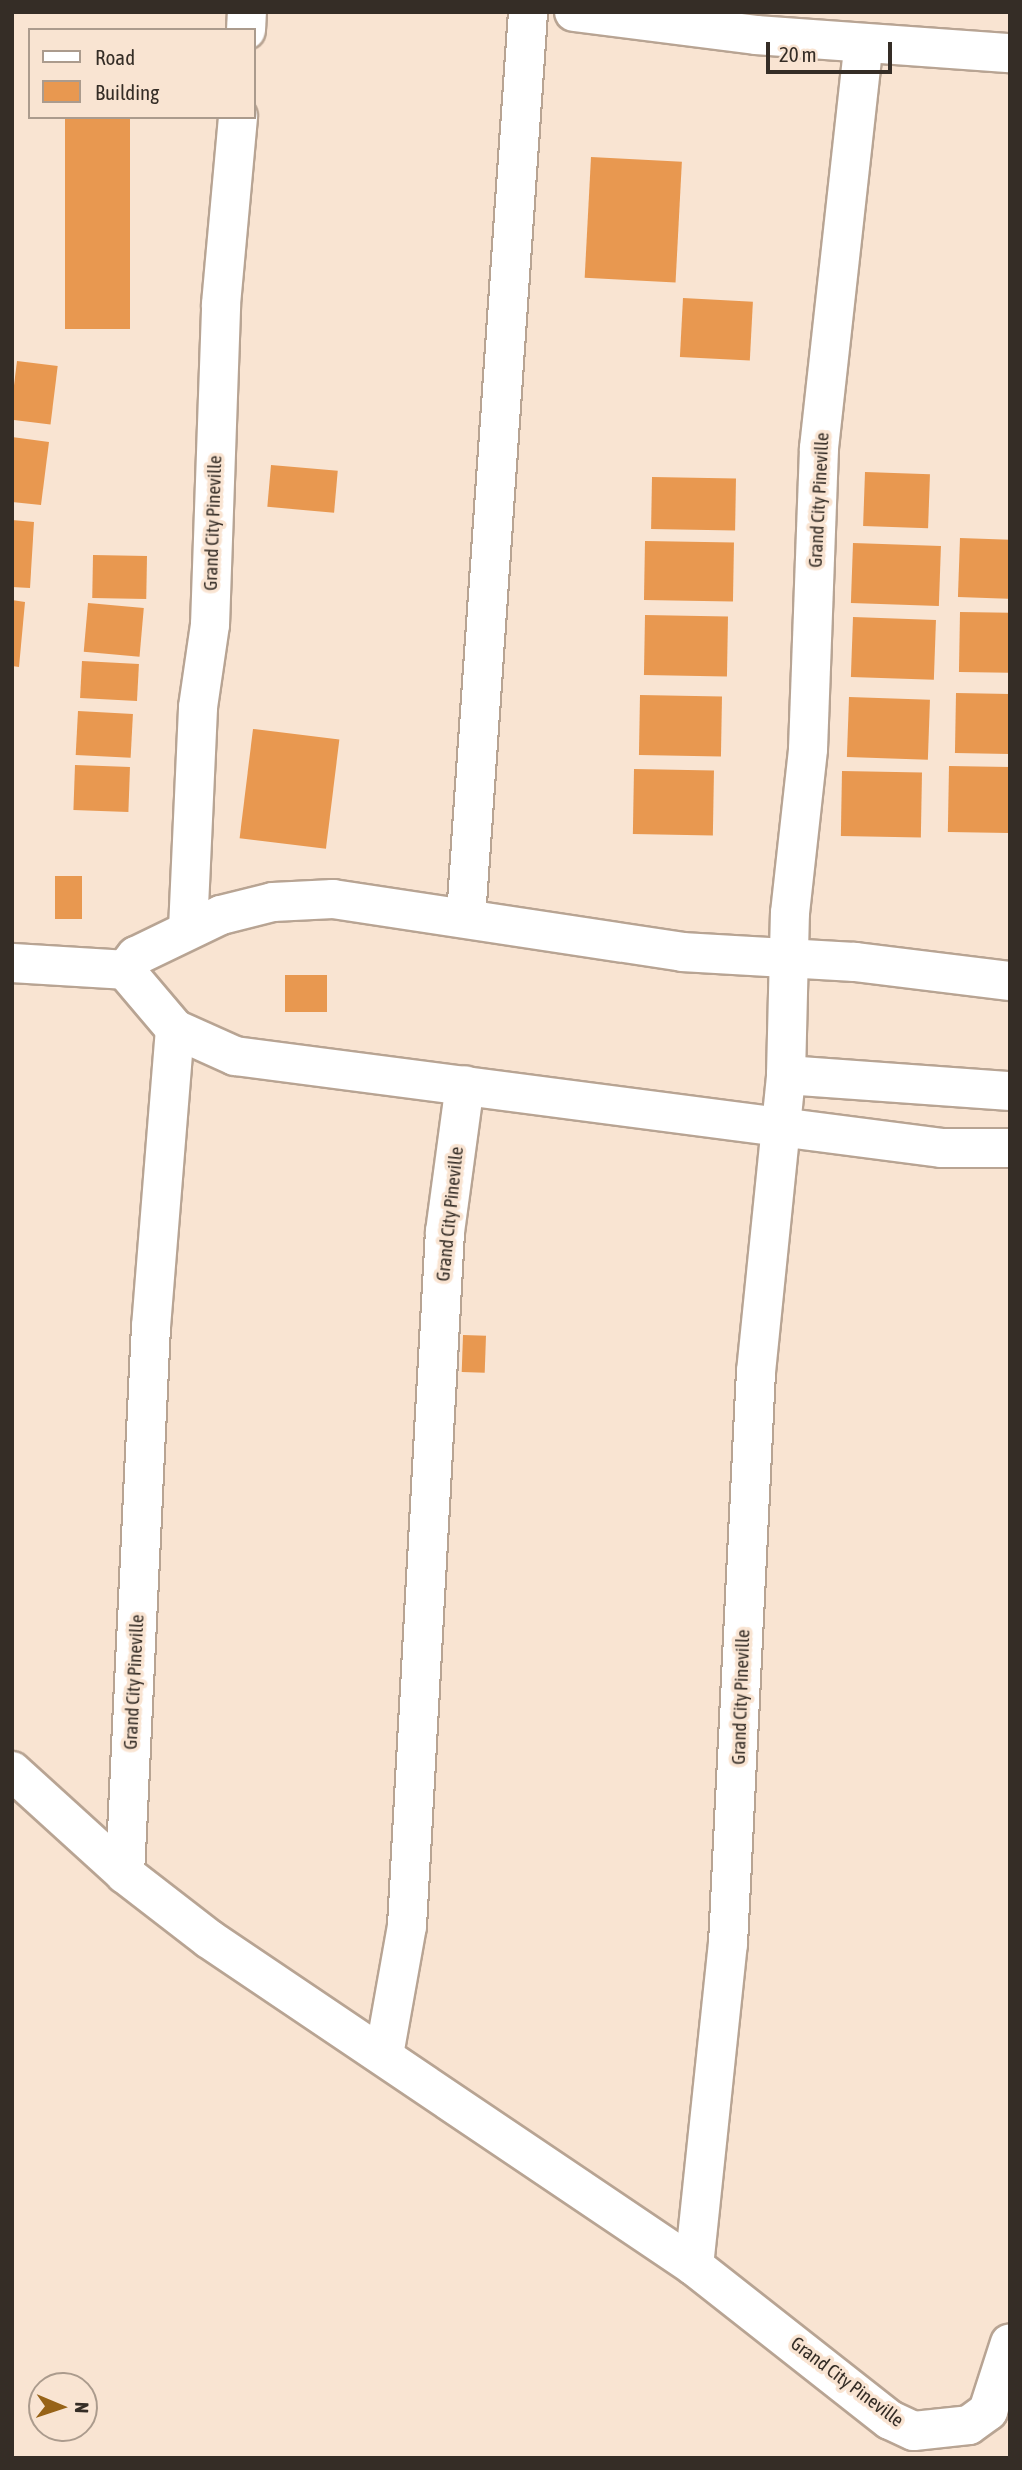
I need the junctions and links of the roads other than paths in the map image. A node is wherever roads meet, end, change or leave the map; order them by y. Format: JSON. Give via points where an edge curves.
{"nodes":[{"id":1,"x":528,"y":12,"type":"edge"},
{"id":2,"x":574,"y":12,"type":"edge"},
{"id":3,"x":864,"y":43,"type":"junction"},
{"id":4,"x":1010,"y":53,"type":"edge"},
{"id":5,"x":238,"y":119,"type":"edge"},
{"id":6,"x":466,"y":917,"type":"junction"},
{"id":7,"x":188,"y":929,"type":"junction"},
{"id":8,"x":791,"y":957,"type":"junction"},
{"id":9,"x":12,"y":963,"type":"edge"},
{"id":10,"x":125,"y":970,"type":"junction"},
{"id":11,"x":1010,"y":981,"type":"edge"},
{"id":12,"x":175,"y":1029,"type":"junction"},
{"id":13,"x":786,"y":1075,"type":"junction"},
{"id":14,"x":465,"y":1085,"type":"junction"},
{"id":15,"x":1010,"y":1091,"type":"edge"},
{"id":16,"x":779,"y":1128,"type":"junction"},
{"id":17,"x":1010,"y":1149,"type":"edge"},
{"id":18,"x":12,"y":1771,"type":"edge"},
{"id":19,"x":125,"y":1874,"type":"junction"},
{"id":20,"x":384,"y":2055,"type":"junction"},
{"id":21,"x":694,"y":2266,"type":"junction"},
{"id":22,"x":1010,"y":2343,"type":"edge"}],
"edges":[{"from":1,"to":6,"type":"street"},
{"from":2,"to":3,"type":"street"},
{"from":3,"to":4,"type":"street"},
{"from":3,"to":8,"type":"street","name":"Grand City Pineville","via":[[819,447]]},
{"from":5,"to":7,"type":"street","name":"Grand City Pineville","via":[[221,304],[210,625],[198,707]]},
{"from":6,"to":7,"type":"street","via":[[333,899],[273,902]]},
{"from":6,"to":8,"type":"street","via":[[682,952]]},
{"from":7,"to":10,"type":"street","via":[[136,956]]},
{"from":8,"to":11,"type":"street"},
{"from":8,"to":13,"type":"street","name":"Grand City Pineville"},
{"from":9,"to":10,"type":"street"},
{"from":10,"to":12,"type":"street"},
{"from":12,"to":14,"type":"street","via":[[234,1056]]},
{"from":12,"to":19,"type":"street","name":"Grand City Pineville","via":[[151,1327]]},
{"from":13,"to":15,"type":"street"},
{"from":13,"to":16,"type":"street","name":"Grand City Pineville"},
{"from":14,"to":16,"type":"street"},
{"from":14,"to":20,"type":"street","name":"Grand City Pineville","via":[[445,1232],[407,1926]]},
{"from":16,"to":17,"type":"street","via":[[941,1148]]},
{"from":16,"to":21,"type":"street","name":"Grand City Pineville","via":[[756,1372],[728,1944]]},
{"from":18,"to":19,"type":"street","name":"Grand City Pineville"},
{"from":19,"to":20,"type":"street","name":"Grand City Pineville","via":[[209,1939]]},
{"from":20,"to":21,"type":"street","name":"Grand City Pineville"},
{"from":21,"to":22,"type":"street","name":"Grand City Pineville","via":[[890,2420],[914,2431],[969,2425],[988,2411]]}]}
